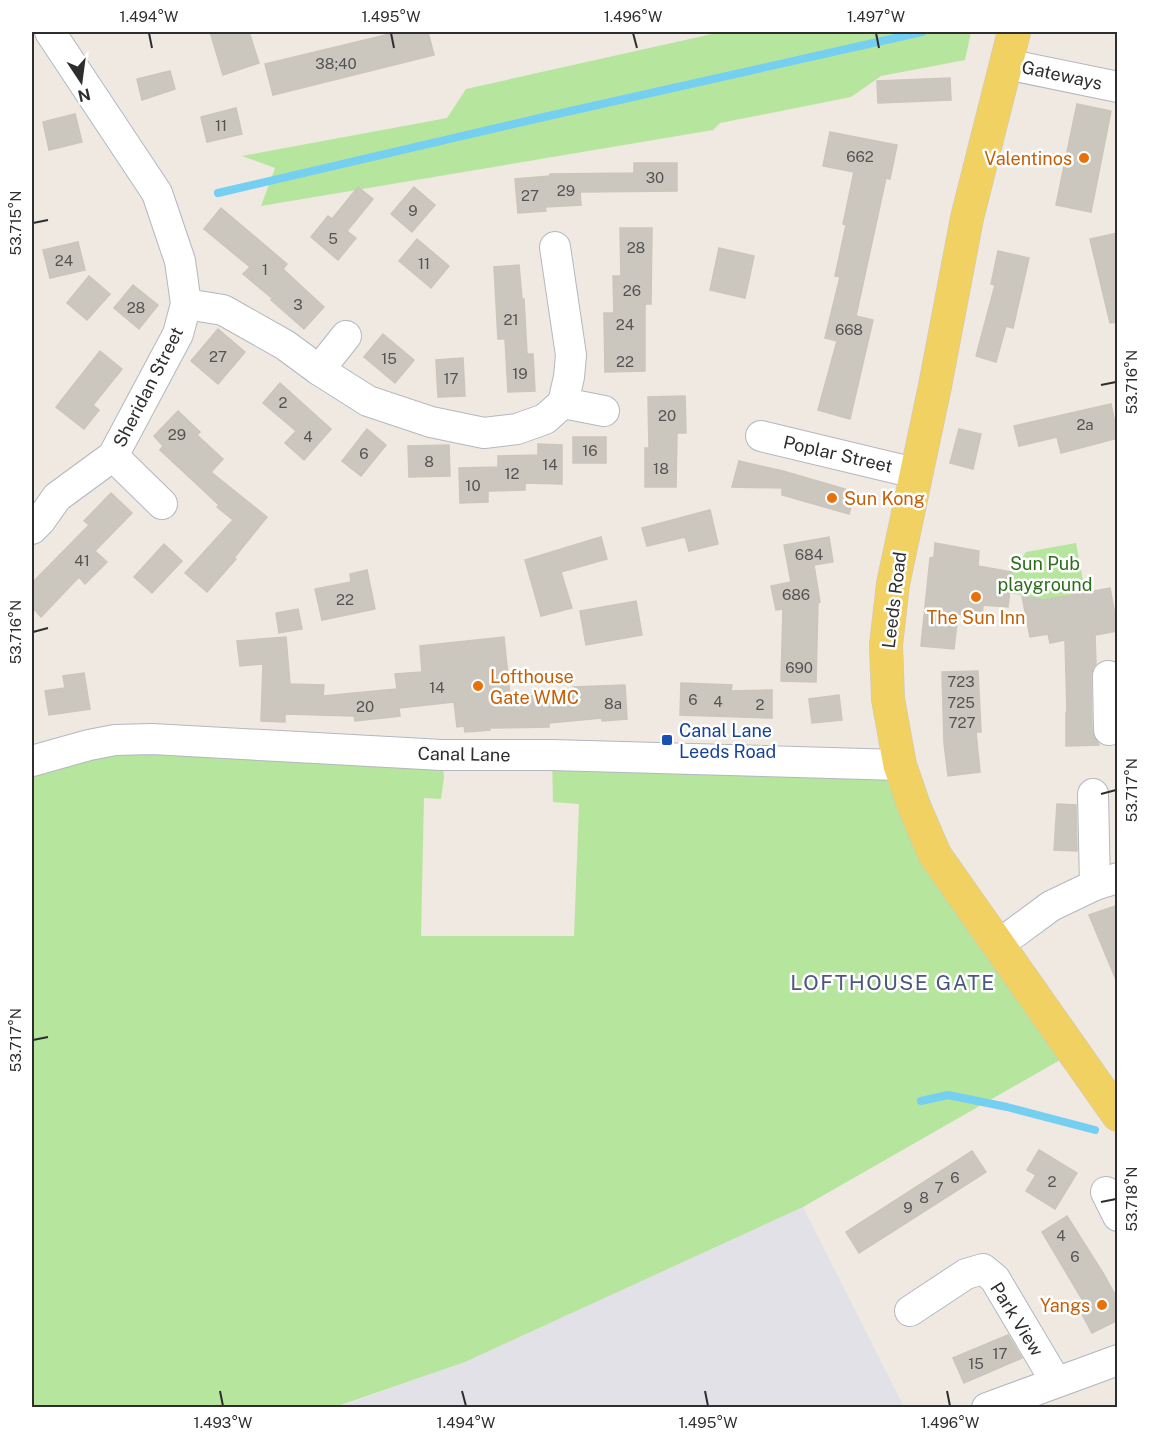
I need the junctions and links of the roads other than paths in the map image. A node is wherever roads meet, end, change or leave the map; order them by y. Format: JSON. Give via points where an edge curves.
{"nodes":[{"id":1,"x":50,"y":32,"type":"edge"},
{"id":2,"x":1014,"y":32,"type":"edge"},
{"id":3,"x":1006,"y":64,"type":"junction"},
{"id":4,"x":1118,"y":87,"type":"edge"},
{"id":5,"x":555,"y":247,"type":"dead end"},
{"id":6,"x":186,"y":304,"type":"junction"},
{"id":7,"x":346,"y":336,"type":"dead end"},
{"id":8,"x":319,"y":370,"type":"junction"},
{"id":9,"x":563,"y":403,"type":"junction"},
{"id":10,"x":604,"y":411,"type":"dead end"},
{"id":11,"x":761,"y":436,"type":"dead end"},
{"id":12,"x":113,"y":456,"type":"junction"},
{"id":13,"x":915,"y":473,"type":"junction"},
{"id":14,"x":162,"y":504,"type":"dead end"},
{"id":15,"x":32,"y":530,"type":"edge"},
{"id":16,"x":1108,"y":676,"type":"dead end"},
{"id":17,"x":1112,"y":715,"type":"edge"},
{"id":18,"x":32,"y":761,"type":"edge"},
{"id":19,"x":900,"y":765,"type":"junction"},
{"id":20,"x":1094,"y":794,"type":"dead end"},
{"id":21,"x":1106,"y":881,"type":"edge"},
{"id":22,"x":998,"y":945,"type":"junction"},
{"id":23,"x":1118,"y":1115,"type":"edge"},
{"id":24,"x":910,"y":1311,"type":"dead end"},
{"id":25,"x":1118,"y":1360,"type":"edge"},
{"id":26,"x":1056,"y":1382,"type":"junction"},
{"id":27,"x":987,"y":1407,"type":"edge"}],
"edges":[{"from":1,"to":6,"type":"street","name":"Sheridan Street","via":[[158,193],[180,261]]},
{"from":2,"to":3,"type":"main road","name":"Leeds Road"},
{"from":3,"to":4,"type":"street","name":"Gateways"},
{"from":3,"to":13,"type":"main road","name":"Leeds Road","via":[[967,218]]},
{"from":5,"to":9,"type":"street","via":[[571,355]]},
{"from":6,"to":8,"type":"street","via":[[223,310],[285,345]]},
{"from":6,"to":12,"type":"street","name":"Sheridan Street","via":[[178,334]]},
{"from":7,"to":8,"type":"street"},
{"from":8,"to":9,"type":"street","via":[[368,401],[431,422],[484,433],[517,429],[545,419]]},
{"from":9,"to":10,"type":"street"},
{"from":11,"to":13,"type":"street","name":"Poplar Street"},
{"from":12,"to":14,"type":"street","name":"Sheridan Street"},
{"from":12,"to":15,"type":"street","name":"Sheridan Street","via":[[57,497]]},
{"from":13,"to":19,"type":"main road","name":"Leeds Road","via":[[893,585],[886,645],[888,699]]},
{"from":16,"to":17,"type":"street"},
{"from":18,"to":19,"type":"street","name":"Canal Lane","via":[[116,740],[152,739],[442,755]]},
{"from":19,"to":22,"type":"main road","name":"Leeds Road","via":[[935,855]]},
{"from":20,"to":21,"type":"street"},
{"from":21,"to":22,"type":"street","via":[[1051,906]]},
{"from":22,"to":23,"type":"main road","name":"Leeds Road"},
{"from":24,"to":26,"type":"street","name":"Park View","via":[[966,1274],[982,1269],[994,1279]]},
{"from":25,"to":26,"type":"street"},
{"from":26,"to":27,"type":"street"}]}
